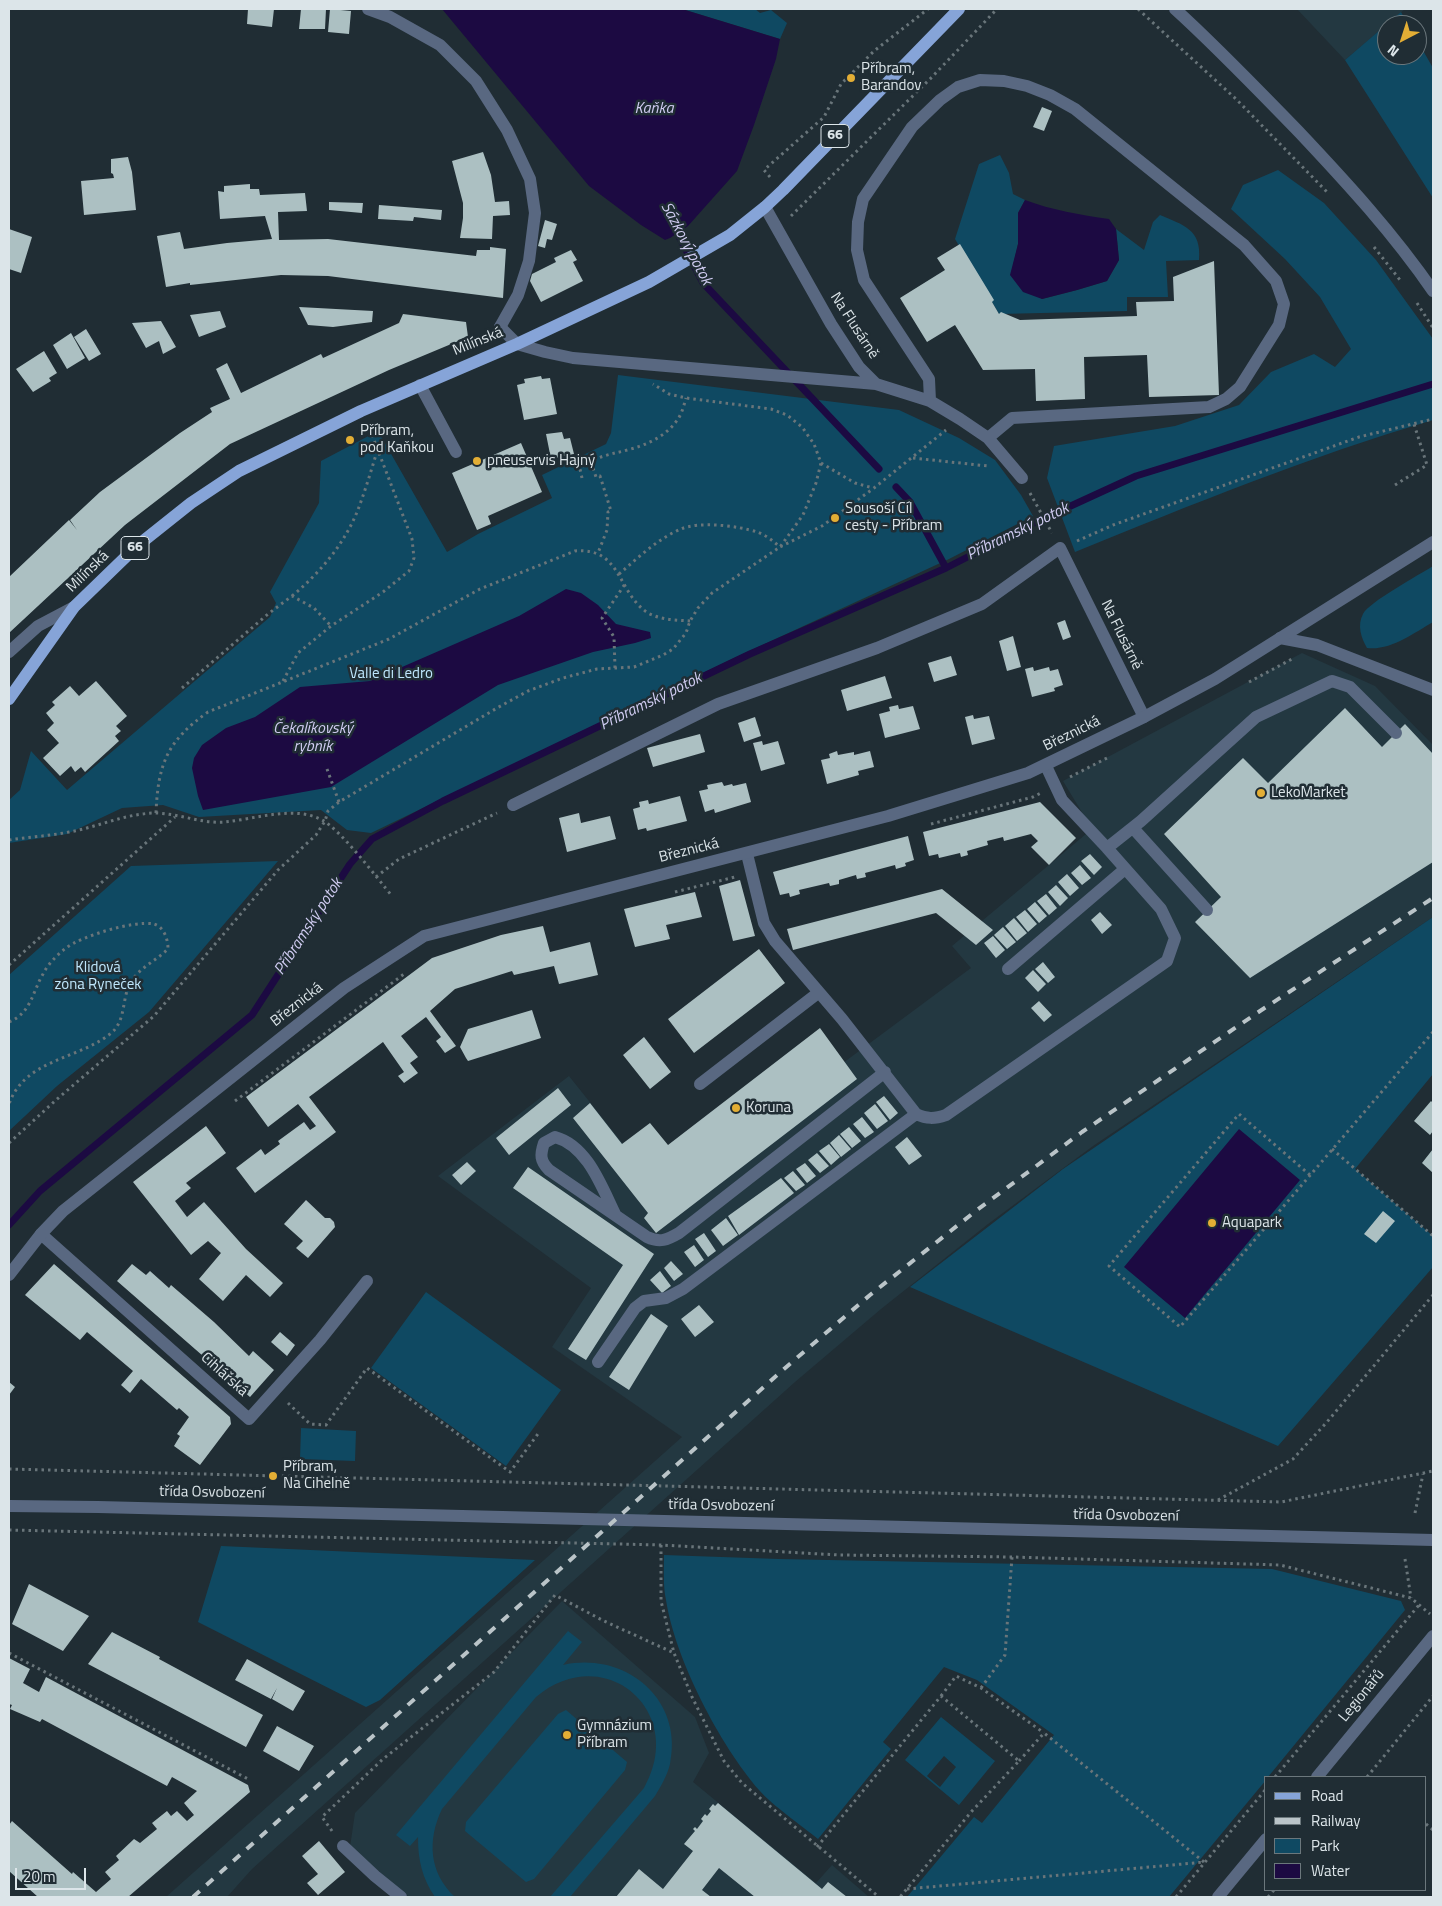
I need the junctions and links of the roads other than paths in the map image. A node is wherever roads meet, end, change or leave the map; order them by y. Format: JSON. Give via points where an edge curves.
{"nodes":[{"id":1,"x":368,"y":9,"type":"edge"},
{"id":2,"x":959,"y":9,"type":"edge"},
{"id":3,"x":1175,"y":9,"type":"edge"},
{"id":4,"x":765,"y":207,"type":"junction"},
{"id":5,"x":1433,"y":291,"type":"edge"},
{"id":6,"x":517,"y":344,"type":"junction"},
{"id":7,"x":876,"y":384,"type":"junction"},
{"id":8,"x":420,"y":385,"type":"junction"},
{"id":9,"x":930,"y":401,"type":"junction"},
{"id":10,"x":988,"y":438,"type":"junction"},
{"id":11,"x":456,"y":452,"type":"dead end"},
{"id":12,"x":1018,"y":473,"type":"road end"},
{"id":13,"x":1433,"y":542,"type":"edge"},
{"id":14,"x":74,"y":607,"type":"junction"},
{"id":15,"x":1280,"y":638,"type":"junction"},
{"id":16,"x":9,"y":652,"type":"edge"},
{"id":17,"x":1433,"y":690,"type":"edge"},
{"id":18,"x":9,"y":699,"type":"edge"},
{"id":19,"x":1144,"y":717,"type":"junction"},
{"id":20,"x":1396,"y":733,"type":"dead end"},
{"id":21,"x":1046,"y":766,"type":"junction"},
{"id":22,"x":513,"y":805,"type":"road end"},
{"id":23,"x":1133,"y":828,"type":"junction"},
{"id":24,"x":1107,"y":848,"type":"junction"},
{"id":25,"x":747,"y":854,"type":"junction"},
{"id":26,"x":1125,"y":868,"type":"junction"},
{"id":27,"x":1207,"y":910,"type":"dead end"},
{"id":28,"x":1008,"y":969,"type":"dead end"},
{"id":29,"x":818,"y":993,"type":"junction"},
{"id":30,"x":885,"y":1072,"type":"junction"},
{"id":31,"x":700,"y":1084,"type":"dead end"},
{"id":32,"x":916,"y":1114,"type":"junction"},
{"id":33,"x":616,"y":1216,"type":"junction"},
{"id":34,"x":41,"y":1234,"type":"junction"},
{"id":35,"x":9,"y":1275,"type":"edge"},
{"id":36,"x":367,"y":1280,"type":"dead end"},
{"id":37,"x":598,"y":1362,"type":"dead end"},
{"id":38,"x":9,"y":1506,"type":"edge"},
{"id":39,"x":1420,"y":1539,"type":"junction"},
{"id":40,"x":1433,"y":1540,"type":"edge"},
{"id":41,"x":1433,"y":1548,"type":"edge"},
{"id":42,"x":1433,"y":1636,"type":"edge"},
{"id":43,"x":1318,"y":1776,"type":"edge"},
{"id":44,"x":1264,"y":1841,"type":"edge"},
{"id":45,"x":343,"y":1846,"type":"road end"},
{"id":46,"x":401,"y":1897,"type":"edge"},
{"id":47,"x":1218,"y":1897,"type":"edge"}],
"edges":[{"from":1,"to":6,"type":"street","via":[[390,17],[440,45],[476,81],[507,130],[530,179],[535,213],[529,261],[518,295],[500,327]]},
{"from":2,"to":4,"type":"main road","name":"Milínská","number":"66"},
{"from":3,"to":5,"type":"street","via":[[1357,194],[1408,255]]},
{"from":4,"to":6,"type":"main road","name":"Milínská","number":"66","via":[[730,235],[649,282]]},
{"from":4,"to":7,"type":"street","name":"Na Flusárně","via":[[831,324],[859,367]]},
{"from":6,"to":7,"type":"street","via":[[573,358]]},
{"from":6,"to":8,"type":"main road","name":"Milínská","number":"66"},
{"from":7,"to":9,"type":"street","name":"Na Flusárně"},
{"from":8,"to":11,"type":"street"},
{"from":8,"to":14,"type":"main road","name":"Milínská","number":"66","via":[[239,471],[137,546]]},
{"from":9,"to":10,"type":"street","name":"Na Flusárně"},
{"from":9,"to":10,"type":"street","via":[[929,379],[864,280],[856,250],[863,199],[912,127],[952,91],[980,80],[1027,86],[1075,109],[1244,245],[1276,281],[1284,304],[1279,325],[1240,386],[1209,407],[1012,418]]},
{"from":10,"to":12,"type":"street","name":"Na Flusárně"},
{"from":13,"to":15,"type":"street","name":"Březnická"},
{"from":14,"to":16,"type":"street","via":[[38,626]]},
{"from":14,"to":18,"type":"main road","name":"Milínská","number":"66"},
{"from":15,"to":17,"type":"street","via":[[1317,645]]},
{"from":15,"to":19,"type":"street","name":"Březnická","via":[[1215,679]]},
{"from":19,"to":21,"type":"street","name":"Březnická"},
{"from":19,"to":22,"type":"street","name":"Na Flusárně","via":[[1058,544],[982,604],[877,648],[718,704]]},
{"from":20,"to":23,"type":"street","via":[[1350,687],[1332,681],[1256,717]]},
{"from":21,"to":24,"type":"street","via":[[1062,800]]},
{"from":21,"to":25,"type":"street","name":"Březnická","via":[[888,816]]},
{"from":23,"to":24,"type":"street"},
{"from":23,"to":27,"type":"street"},
{"from":24,"to":26,"type":"street"},
{"from":25,"to":29,"type":"street","via":[[764,923],[774,941]]},
{"from":25,"to":34,"type":"street","name":"Březnická","via":[[424,936],[344,988],[64,1211]]},
{"from":26,"to":28,"type":"street"},
{"from":26,"to":32,"type":"street","via":[[1161,910],[1175,938],[1167,961],[946,1115],[925,1118]]},
{"from":29,"to":30,"type":"street"},
{"from":29,"to":31,"type":"street"},
{"from":30,"to":32,"type":"street"},
{"from":30,"to":33,"type":"street","via":[[680,1233],[657,1242]]},
{"from":32,"to":37,"type":"street","via":[[683,1289],[666,1298],[644,1301],[635,1308]]},
{"from":33,"to":33,"type":"street","via":[[542,1163],[540,1154],[544,1143],[555,1137],[577,1149],[593,1170]]},
{"from":34,"to":35,"type":"street","name":"Březnická"},
{"from":34,"to":36,"type":"street","name":"Cihlářská","via":[[249,1419],[320,1340]]},
{"from":38,"to":39,"type":"street","name":"třída Osvobození"},
{"from":39,"to":40,"type":"street","name":"třída Osvobození"},
{"from":39,"to":41,"type":"street"},
{"from":42,"to":43,"type":"street","name":"Legionářů"},
{"from":44,"to":47,"type":"street"},
{"from":45,"to":46,"type":"street"}]}
